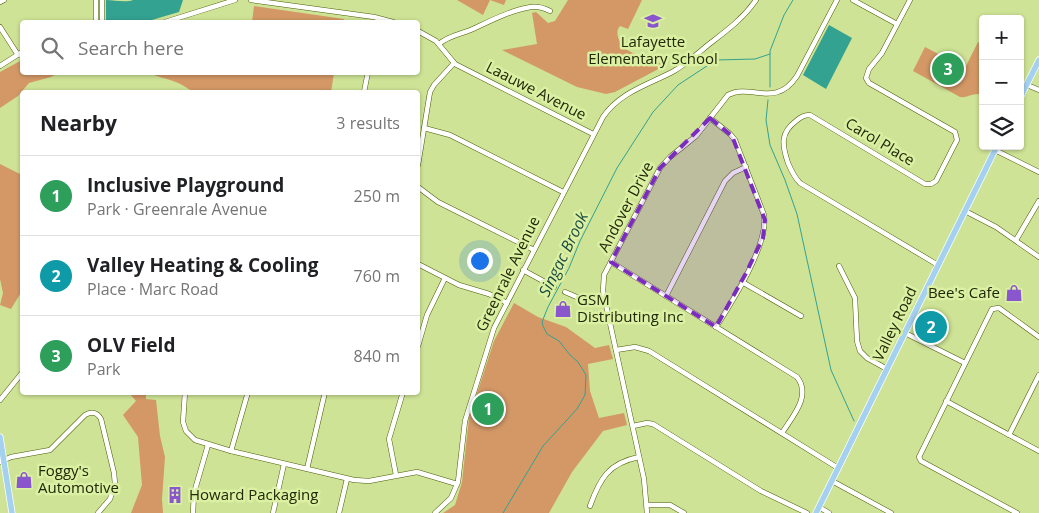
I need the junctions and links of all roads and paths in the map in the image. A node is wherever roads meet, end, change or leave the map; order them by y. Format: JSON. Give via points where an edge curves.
{"nodes":[{"id":1,"x":4,"y":0,"type":"edge"},
{"id":2,"x":96,"y":0,"type":"edge"},
{"id":3,"x":102,"y":0,"type":"edge"},
{"id":4,"x":235,"y":0,"type":"edge"},
{"id":5,"x":251,"y":0,"type":"edge"},
{"id":6,"x":539,"y":0,"type":"edge"},
{"id":7,"x":756,"y":0,"type":"edge"},
{"id":8,"x":837,"y":0,"type":"edge"},
{"id":9,"x":853,"y":0,"type":"edge"},
{"id":10,"x":910,"y":0,"type":"edge"},
{"id":11,"x":0,"y":2,"type":"edge"},
{"id":12,"x":536,"y":6,"type":"junction"},
{"id":13,"x":550,"y":11,"type":"dead end"},
{"id":14,"x":96,"y":20,"type":"edge"},
{"id":15,"x":102,"y":20,"type":"edge"},
{"id":16,"x":171,"y":20,"type":"edge"},
{"id":17,"x":379,"y":20,"type":"edge"},
{"id":18,"x":897,"y":24,"type":"junction"},
{"id":19,"x":0,"y":27,"type":"edge"},
{"id":20,"x":420,"y":31,"type":"edge"},
{"id":21,"x":439,"y":44,"type":"junction"},
{"id":22,"x":20,"y":54,"type":"edge"},
{"id":23,"x":1039,"y":60,"type":"edge"},
{"id":24,"x":454,"y":63,"type":"junction"},
{"id":25,"x":0,"y":66,"type":"edge"},
{"id":26,"x":367,"y":75,"type":"edge"},
{"id":27,"x":1027,"y":85,"type":"junction"},
{"id":28,"x":364,"y":90,"type":"edge"},
{"id":29,"x":1039,"y":90,"type":"edge"},
{"id":30,"x":1024,"y":91,"type":"edge"},
{"id":31,"x":710,"y":118,"type":"junction"},
{"id":32,"x":424,"y":128,"type":"junction"},
{"id":33,"x":593,"y":134,"type":"junction"},
{"id":34,"x":995,"y":150,"type":"edge"},
{"id":35,"x":1000,"y":150,"type":"edge"},
{"id":36,"x":420,"y":153,"type":"edge"},
{"id":37,"x":746,"y":167,"type":"junction"},
{"id":38,"x":1039,"y":172,"type":"edge"},
{"id":39,"x":420,"y":188,"type":"edge"},
{"id":40,"x":563,"y":192,"type":"junction"},
{"id":41,"x":1039,"y":202,"type":"edge"},
{"id":42,"x":965,"y":211,"type":"junction"},
{"id":43,"x":1016,"y":240,"type":"junction"},
{"id":44,"x":534,"y":250,"type":"junction"},
{"id":45,"x":1039,"y":257,"type":"edge"},
{"id":46,"x":611,"y":262,"type":"junction"},
{"id":47,"x":420,"y":265,"type":"edge"},
{"id":48,"x":938,"y":265,"type":"junction"},
{"id":49,"x":839,"y":266,"type":"dead end"},
{"id":50,"x":523,"y":270,"type":"junction"},
{"id":51,"x":445,"y":278,"type":"junction"},
{"id":52,"x":742,"y":282,"type":"junction"},
{"id":53,"x":554,"y":286,"type":"dead end"},
{"id":54,"x":565,"y":292,"type":"dead end"},
{"id":55,"x":666,"y":296,"type":"junction"},
{"id":56,"x":605,"y":300,"type":"junction"},
{"id":57,"x":507,"y":303,"type":"junction"},
{"id":58,"x":801,"y":316,"type":"dead end"},
{"id":59,"x":716,"y":326,"type":"junction"},
{"id":60,"x":904,"y":333,"type":"junction"},
{"id":61,"x":1039,"y":336,"type":"edge"},
{"id":62,"x":420,"y":339,"type":"edge"},
{"id":63,"x":616,"y":350,"type":"junction"},
{"id":64,"x":965,"y":363,"type":"junction"},
{"id":65,"x":887,"y":369,"type":"junction"},
{"id":66,"x":20,"y":375,"type":"edge"},
{"id":67,"x":1039,"y":376,"type":"edge"},
{"id":68,"x":185,"y":395,"type":"edge"},
{"id":69,"x":247,"y":395,"type":"edge"},
{"id":70,"x":324,"y":395,"type":"edge"},
{"id":71,"x":402,"y":395,"type":"edge"},
{"id":72,"x":0,"y":400,"type":"edge"},
{"id":73,"x":946,"y":401,"type":"junction"},
{"id":74,"x":633,"y":426,"type":"junction"},
{"id":75,"x":782,"y":433,"type":"junction"},
{"id":76,"x":1009,"y":435,"type":"junction"},
{"id":77,"x":0,"y":437,"type":"edge"},
{"id":78,"x":208,"y":445,"type":"junction"},
{"id":79,"x":231,"y":451,"type":"junction"},
{"id":80,"x":1039,"y":451,"type":"edge"},
{"id":81,"x":639,"y":457,"type":"junction"},
{"id":82,"x":2,"y":461,"type":"edge"},
{"id":83,"x":284,"y":464,"type":"junction"},
{"id":84,"x":838,"y":468,"type":"junction"},
{"id":85,"x":307,"y":469,"type":"junction"},
{"id":86,"x":396,"y":475,"type":"junction"},
{"id":87,"x":347,"y":479,"type":"junction"},
{"id":88,"x":832,"y":481,"type":"junction"},
{"id":89,"x":457,"y":484,"type":"junction"},
{"id":90,"x":647,"y":505,"type":"junction"},
{"id":91,"x":590,"y":506,"type":"dead end"},
{"id":92,"x":817,"y":510,"type":"edge"},
{"id":93,"x":12,"y":513,"type":"edge"},
{"id":94,"x":98,"y":513,"type":"edge"},
{"id":95,"x":194,"y":513,"type":"edge"},
{"id":96,"x":273,"y":513,"type":"edge"},
{"id":97,"x":338,"y":513,"type":"edge"},
{"id":98,"x":435,"y":513,"type":"edge"},
{"id":99,"x":648,"y":513,"type":"edge"},
{"id":100,"x":684,"y":513,"type":"edge"},
{"id":101,"x":807,"y":513,"type":"edge"},
{"id":102,"x":829,"y":513,"type":"edge"},
{"id":103,"x":891,"y":513,"type":"edge"},
{"id":104,"x":1017,"y":513,"type":"edge"}],
"edges":[{"from":1,"to":11,"type":"street"},
{"from":2,"to":14,"type":"street"},
{"from":3,"to":15,"type":"street"},
{"from":4,"to":16,"type":"street"},
{"from":5,"to":17,"type":"street"},
{"from":6,"to":12,"type":"street"},
{"from":7,"to":33,"type":"street","name":"Laauwe Avenue","via":[[739,20],[682,66],[631,91],[613,104]]},
{"from":8,"to":31,"type":"street","name":"Andover Drive","via":[[790,85],[772,93],[732,93]]},
{"from":9,"to":18,"type":"street"},
{"from":10,"to":18,"type":"street","name":"Carol Place"},
{"from":12,"to":13,"type":"street"},
{"from":12,"to":21,"type":"street","via":[[490,20]]},
{"from":18,"to":48,"type":"street","name":"Carol Place","via":[[866,78],[869,83],[955,132],[957,140],[936,181],[925,184],[810,115],[802,116],[791,124],[783,145],[792,173],[800,183]]},
{"from":19,"to":22,"type":"street"},
{"from":20,"to":21,"type":"street","name":"Laauwe Avenue"},
{"from":21,"to":24,"type":"street","name":"Laauwe Avenue"},
{"from":22,"to":25,"type":"street"},
{"from":23,"to":27,"type":"main road"},
{"from":24,"to":32,"type":"street","via":[[432,88]]},
{"from":24,"to":33,"type":"street","name":"Laauwe Avenue"},
{"from":26,"to":28,"type":"street"},
{"from":27,"to":29,"type":"street"},
{"from":27,"to":30,"type":"main road"},
{"from":31,"to":37,"type":"street","via":[[735,140]]},
{"from":31,"to":46,"type":"street","name":"Andover Drive","via":[[692,140],[660,168]]},
{"from":32,"to":36,"type":"street"},
{"from":32,"to":40,"type":"street","via":[[450,135]]},
{"from":33,"to":40,"type":"street","name":"Greenrale Avenue"},
{"from":34,"to":42,"type":"main road","name":"Valley Road"},
{"from":35,"to":38,"type":"street"},
{"from":37,"to":52,"type":"street","via":[[765,226]]},
{"from":37,"to":55,"type":"street","via":[[725,181]]},
{"from":39,"to":44,"type":"street","via":[[438,202]]},
{"from":40,"to":44,"type":"street","name":"Greenrale Avenue"},
{"from":41,"to":43,"type":"street"},
{"from":42,"to":43,"type":"street"},
{"from":42,"to":48,"type":"main road","name":"Valley Road"},
{"from":43,"to":45,"type":"street"},
{"from":44,"to":50,"type":"street","name":"Greenrale Avenue"},
{"from":46,"to":55,"type":"street"},
{"from":46,"to":56,"type":"street","name":"Andover Drive","via":[[603,279]]},
{"from":47,"to":51,"type":"street"},
{"from":48,"to":60,"type":"main road","name":"Valley Road"},
{"from":49,"to":65,"type":"street","via":[[856,298],[856,337],[860,351]]},
{"from":50,"to":53,"type":"street"},
{"from":50,"to":57,"type":"street","name":"Greenrale Avenue"},
{"from":51,"to":57,"type":"street"},
{"from":51,"to":62,"type":"street","via":[[427,315]]},
{"from":52,"to":58,"type":"street"},
{"from":52,"to":59,"type":"street"},
{"from":54,"to":56,"type":"street","via":[[586,301]]},
{"from":55,"to":59,"type":"street"},
{"from":56,"to":63,"type":"street","name":"Andover Drive"},
{"from":57,"to":89,"type":"street","name":"Greenrale Avenue","via":[[492,333],[467,413]]},
{"from":59,"to":75,"type":"street","via":[[800,380],[803,389],[800,403]]},
{"from":60,"to":64,"type":"street"},
{"from":60,"to":65,"type":"main road","name":"Valley Road"},
{"from":61,"to":64,"type":"street","via":[[1000,308],[992,309]]},
{"from":63,"to":74,"type":"street","name":"Andover Drive"},
{"from":63,"to":75,"type":"street","via":[[635,347],[649,351]]},
{"from":64,"to":73,"type":"street"},
{"from":65,"to":84,"type":"main road","name":"Valley Road"},
{"from":66,"to":72,"type":"street"},
{"from":67,"to":76,"type":"street"},
{"from":68,"to":78,"type":"street","via":[[182,416],[186,431],[195,440]]},
{"from":69,"to":79,"type":"street"},
{"from":70,"to":85,"type":"street"},
{"from":71,"to":86,"type":"street","via":[[389,439]]},
{"from":73,"to":76,"type":"street"},
{"from":73,"to":104,"type":"street","via":[[922,450],[921,461]]},
{"from":74,"to":81,"type":"street","name":"Andover Drive"},
{"from":74,"to":101,"type":"street","via":[[653,424],[762,491]]},
{"from":75,"to":84,"type":"street"},
{"from":76,"to":80,"type":"street"},
{"from":77,"to":82,"type":"main road"},
{"from":78,"to":79,"type":"street"},
{"from":78,"to":95,"type":"street","via":[[194,494]]},
{"from":79,"to":83,"type":"street"},
{"from":81,"to":90,"type":"street","name":"Andover Drive"},
{"from":81,"to":91,"type":"street","via":[[624,460],[610,470]]},
{"from":82,"to":93,"type":"main road"},
{"from":82,"to":94,"type":"street","via":[[50,450],[85,415],[97,414],[115,478],[112,494]]},
{"from":83,"to":85,"type":"street"},
{"from":83,"to":96,"type":"street"},
{"from":84,"to":88,"type":"main road","name":"Valley Road"},
{"from":85,"to":87,"type":"street"},
{"from":86,"to":87,"type":"street","via":[[369,481]]},
{"from":86,"to":89,"type":"street","via":[[423,473]]},
{"from":87,"to":97,"type":"street"},
{"from":88,"to":92,"type":"main road","name":"Valley Road"},
{"from":88,"to":103,"type":"street"},
{"from":89,"to":98,"type":"street","name":"Greenrale Avenue","via":[[451,498]]},
{"from":90,"to":99,"type":"street","name":"Andover Drive"},
{"from":90,"to":100,"type":"street","via":[[670,505]]},
{"from":92,"to":102,"type":"street"}]}
